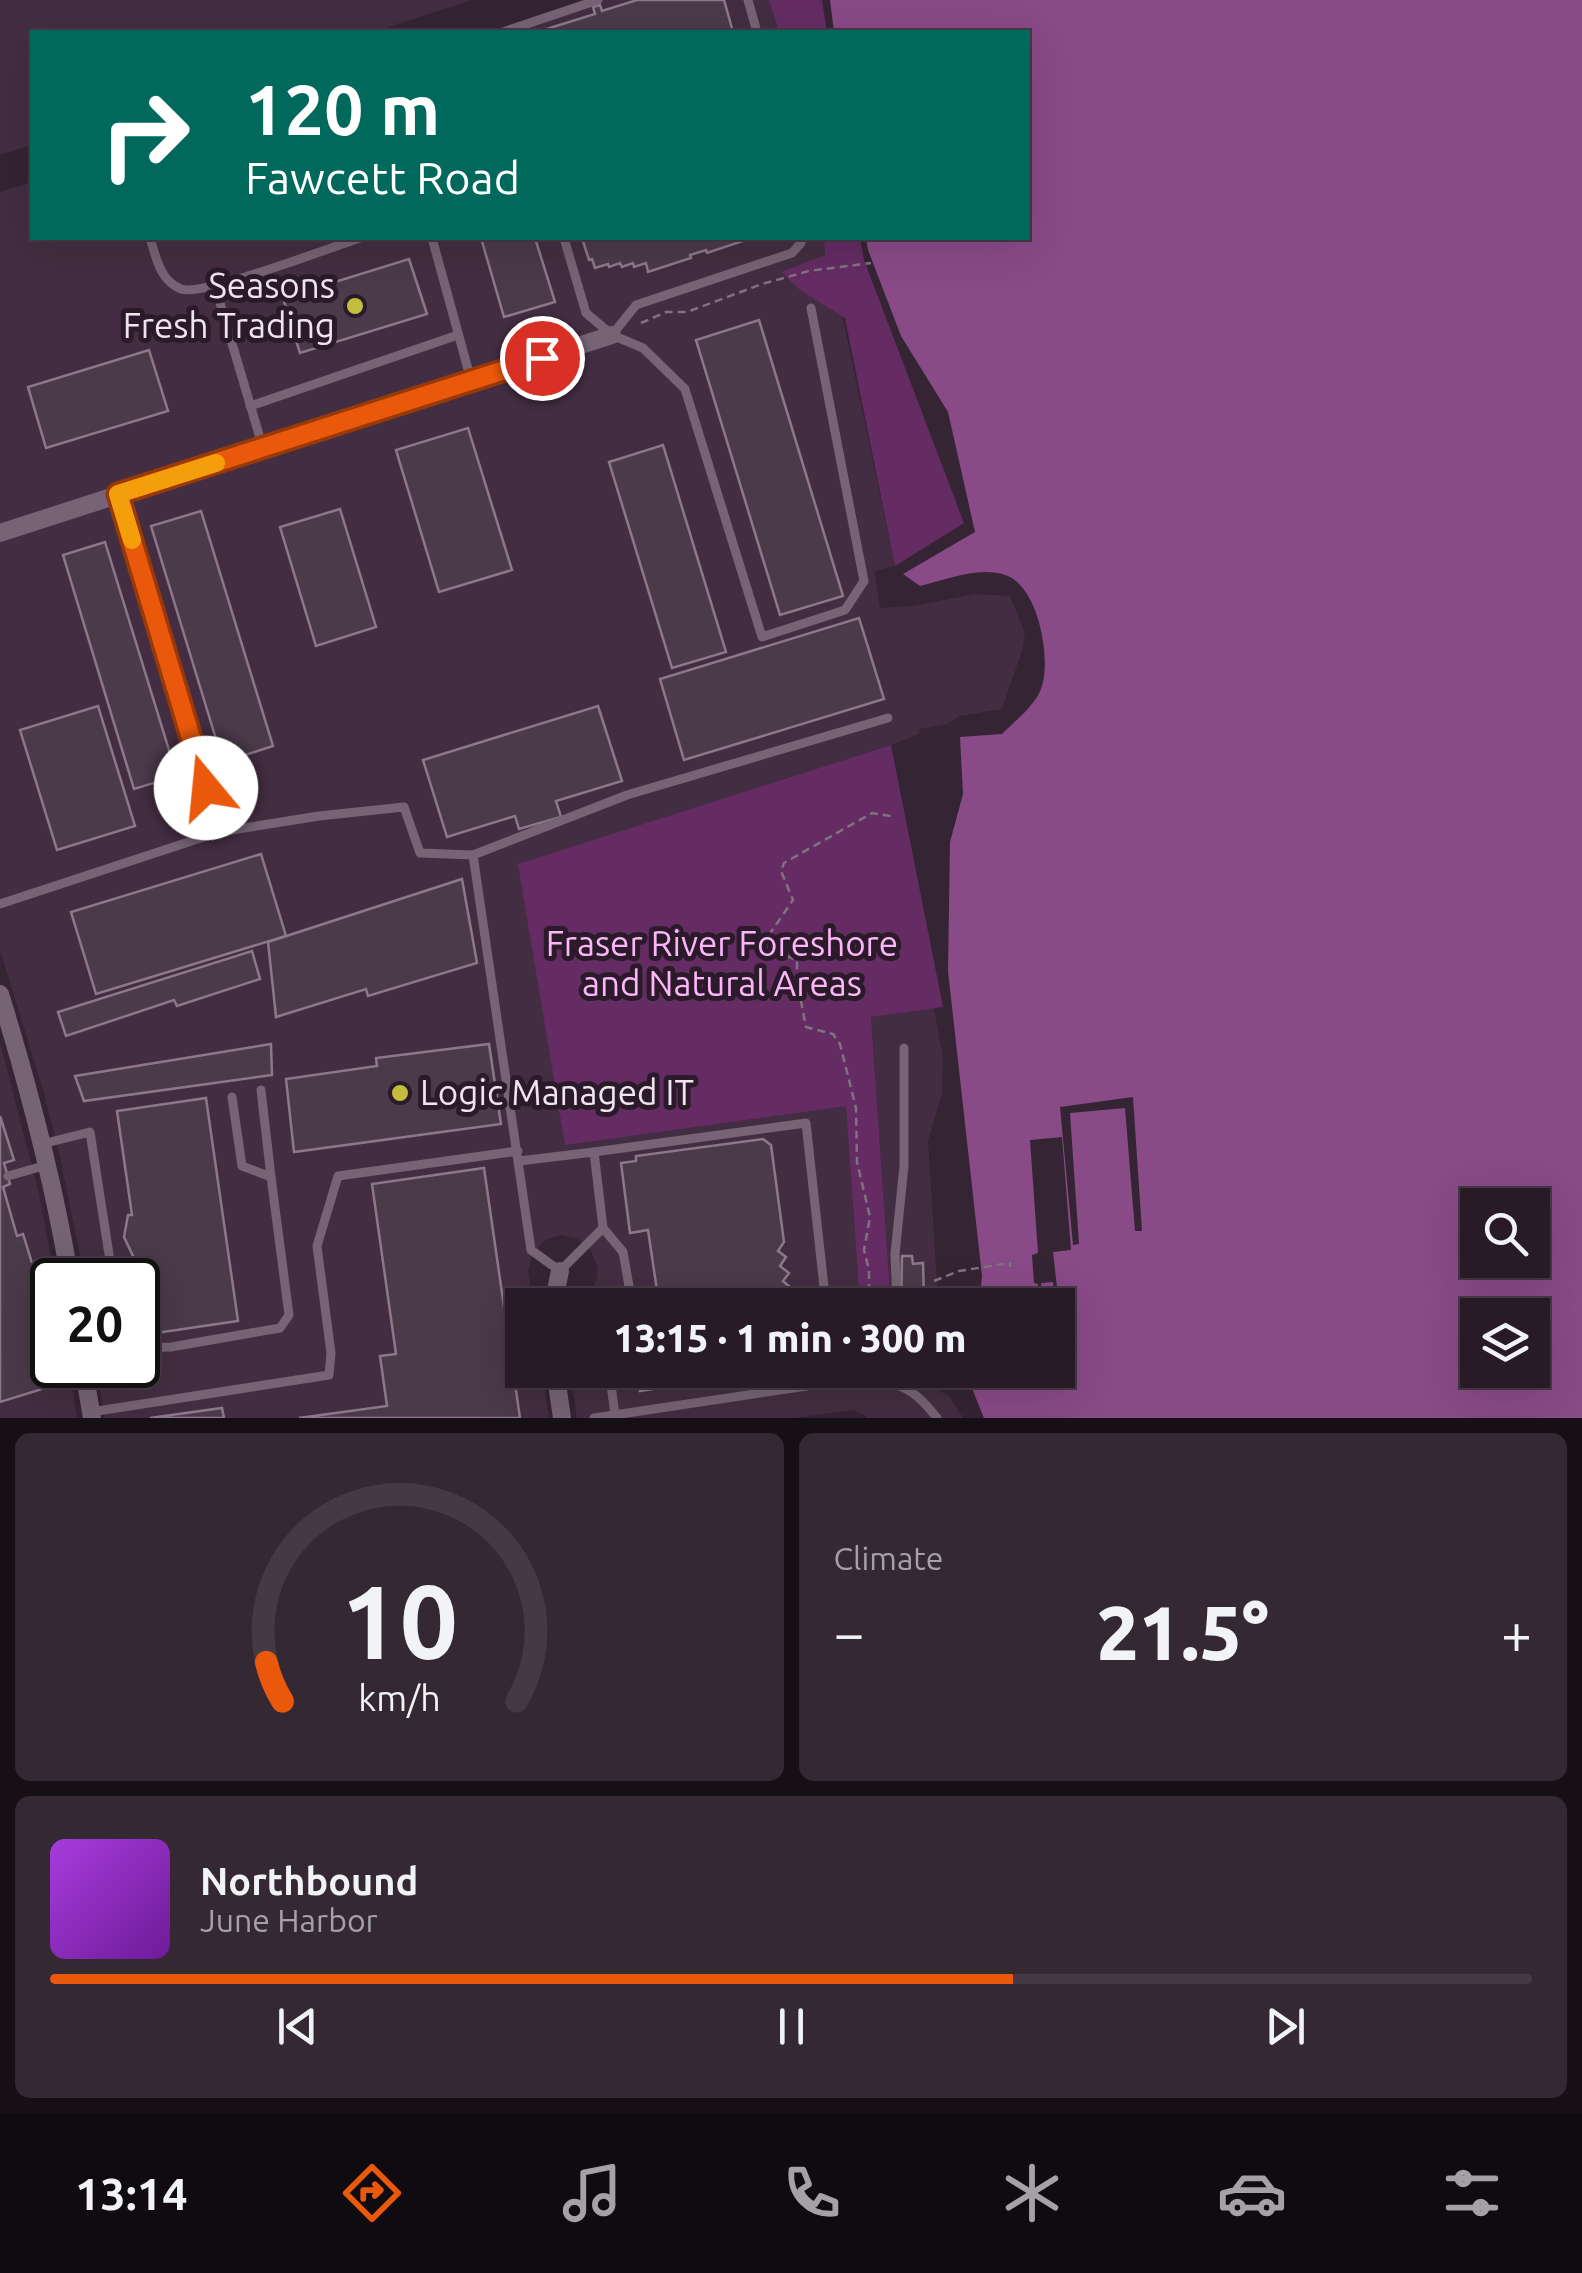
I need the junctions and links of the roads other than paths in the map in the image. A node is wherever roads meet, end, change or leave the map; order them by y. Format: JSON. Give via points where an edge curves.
{"nodes":[{"id":1,"x":598,"y":0,"type":"edge"},
{"id":2,"x":748,"y":0,"type":"edge"},
{"id":3,"x":509,"y":30,"type":"edge"},
{"id":4,"x":757,"y":30,"type":"edge"},
{"id":5,"x":151,"y":240,"type":"edge"},
{"id":6,"x":354,"y":240,"type":"edge"},
{"id":7,"x":433,"y":240,"type":"edge"},
{"id":8,"x":565,"y":240,"type":"edge"},
{"id":9,"x":802,"y":240,"type":"edge"},
{"id":10,"x":214,"y":286,"type":"junction"},
{"id":11,"x":810,"y":308,"type":"dead end"},
{"id":12,"x":458,"y":334,"type":"junction"},
{"id":13,"x":612,"y":335,"type":"junction"},
{"id":14,"x":471,"y":381,"type":"junction"},
{"id":15,"x":250,"y":406,"type":"junction"},
{"id":16,"x":263,"y":448,"type":"junction"},
{"id":17,"x":118,"y":494,"type":"junction"},
{"id":18,"x":0,"y":533,"type":"edge"},
{"id":19,"x":888,"y":718,"type":"dead end"},
{"id":20,"x":206,"y":788,"type":"dead end"},
{"id":21,"x":473,"y":856,"type":"junction"},
{"id":22,"x":0,"y":904,"type":"edge"},
{"id":23,"x":0,"y":994,"type":"edge"},
{"id":24,"x":904,"y":1048,"type":"dead end"},
{"id":25,"x":261,"y":1090,"type":"dead end"},
{"id":26,"x":232,"y":1097,"type":"dead end"},
{"id":27,"x":42,"y":1144,"type":"junction"},
{"id":28,"x":594,"y":1152,"type":"junction"},
{"id":29,"x":518,"y":1156,"type":"junction"},
{"id":30,"x":47,"y":1164,"type":"junction"},
{"id":31,"x":8,"y":1176,"type":"dead end"},
{"id":32,"x":271,"y":1177,"type":"junction"},
{"id":33,"x":603,"y":1228,"type":"junction"},
{"id":34,"x":66,"y":1258,"type":"edge"},
{"id":35,"x":110,"y":1258,"type":"edge"},
{"id":36,"x":560,"y":1271,"type":"junction"},
{"id":37,"x":556,"y":1288,"type":"edge"},
{"id":38,"x":627,"y":1288,"type":"edge"},
{"id":39,"x":824,"y":1288,"type":"edge"},
{"id":40,"x":896,"y":1288,"type":"edge"},
{"id":41,"x":160,"y":1347,"type":"edge"},
{"id":42,"x":87,"y":1388,"type":"edge"},
{"id":43,"x":558,"y":1388,"type":"edge"},
{"id":44,"x":612,"y":1388,"type":"edge"},
{"id":45,"x":798,"y":1388,"type":"edge"},
{"id":46,"x":905,"y":1388,"type":"edge"},
{"id":47,"x":91,"y":1415,"type":"edge"},
{"id":48,"x":615,"y":1415,"type":"junction"},
{"id":49,"x":562,"y":1418,"type":"edge"},
{"id":50,"x":594,"y":1418,"type":"edge"},
{"id":51,"x":938,"y":1418,"type":"edge"}],
"edges":[{"from":1,"to":3,"type":"lane"},
{"from":2,"to":4,"type":"lane"},
{"from":5,"to":10,"type":"lane","via":[[162,273],[176,288]]},
{"from":6,"to":10,"type":"lane"},
{"from":7,"to":12,"type":"lane"},
{"from":8,"to":13,"type":"lane","via":[[586,313]]},
{"from":9,"to":13,"type":"lane","via":[[792,253],[636,305]]},
{"from":10,"to":15,"type":"lane"},
{"from":11,"to":13,"type":"lane","via":[[864,582],[845,610],[762,637],[685,389],[643,348]]},
{"from":12,"to":14,"type":"lane"},
{"from":12,"to":15,"type":"lane"},
{"from":13,"to":14,"type":"street"},
{"from":14,"to":16,"type":"street"},
{"from":15,"to":16,"type":"lane"},
{"from":16,"to":17,"type":"street"},
{"from":17,"to":18,"type":"street"},
{"from":17,"to":20,"type":"lane"},
{"from":19,"to":21,"type":"lane","via":[[627,795]]},
{"from":21,"to":22,"type":"lane","via":[[420,852],[404,807],[219,832]]},
{"from":21,"to":29,"type":"lane"},
{"from":23,"to":27,"type":"street"},
{"from":24,"to":40,"type":"lane"},
{"from":25,"to":32,"type":"lane"},
{"from":26,"to":32,"type":"lane","via":[[242,1166]]},
{"from":27,"to":30,"type":"street"},
{"from":27,"to":35,"type":"lane","via":[[90,1132]]},
{"from":28,"to":29,"type":"lane"},
{"from":28,"to":33,"type":"lane"},
{"from":28,"to":39,"type":"lane","via":[[806,1123]]},
{"from":29,"to":36,"type":"lane","via":[[531,1250]]},
{"from":29,"to":47,"type":"lane","via":[[338,1176],[317,1246],[328,1375]]},
{"from":30,"to":31,"type":"lane"},
{"from":30,"to":34,"type":"street"},
{"from":32,"to":41,"type":"lane","via":[[289,1315],[280,1328]]},
{"from":33,"to":36,"type":"lane"},
{"from":33,"to":38,"type":"lane","via":[[624,1252]]},
{"from":36,"to":37,"type":"street"},
{"from":42,"to":47,"type":"street"},
{"from":43,"to":49,"type":"street"},
{"from":44,"to":48,"type":"lane"},
{"from":45,"to":48,"type":"lane"},
{"from":46,"to":51,"type":"lane"},
{"from":48,"to":50,"type":"lane"}]}
